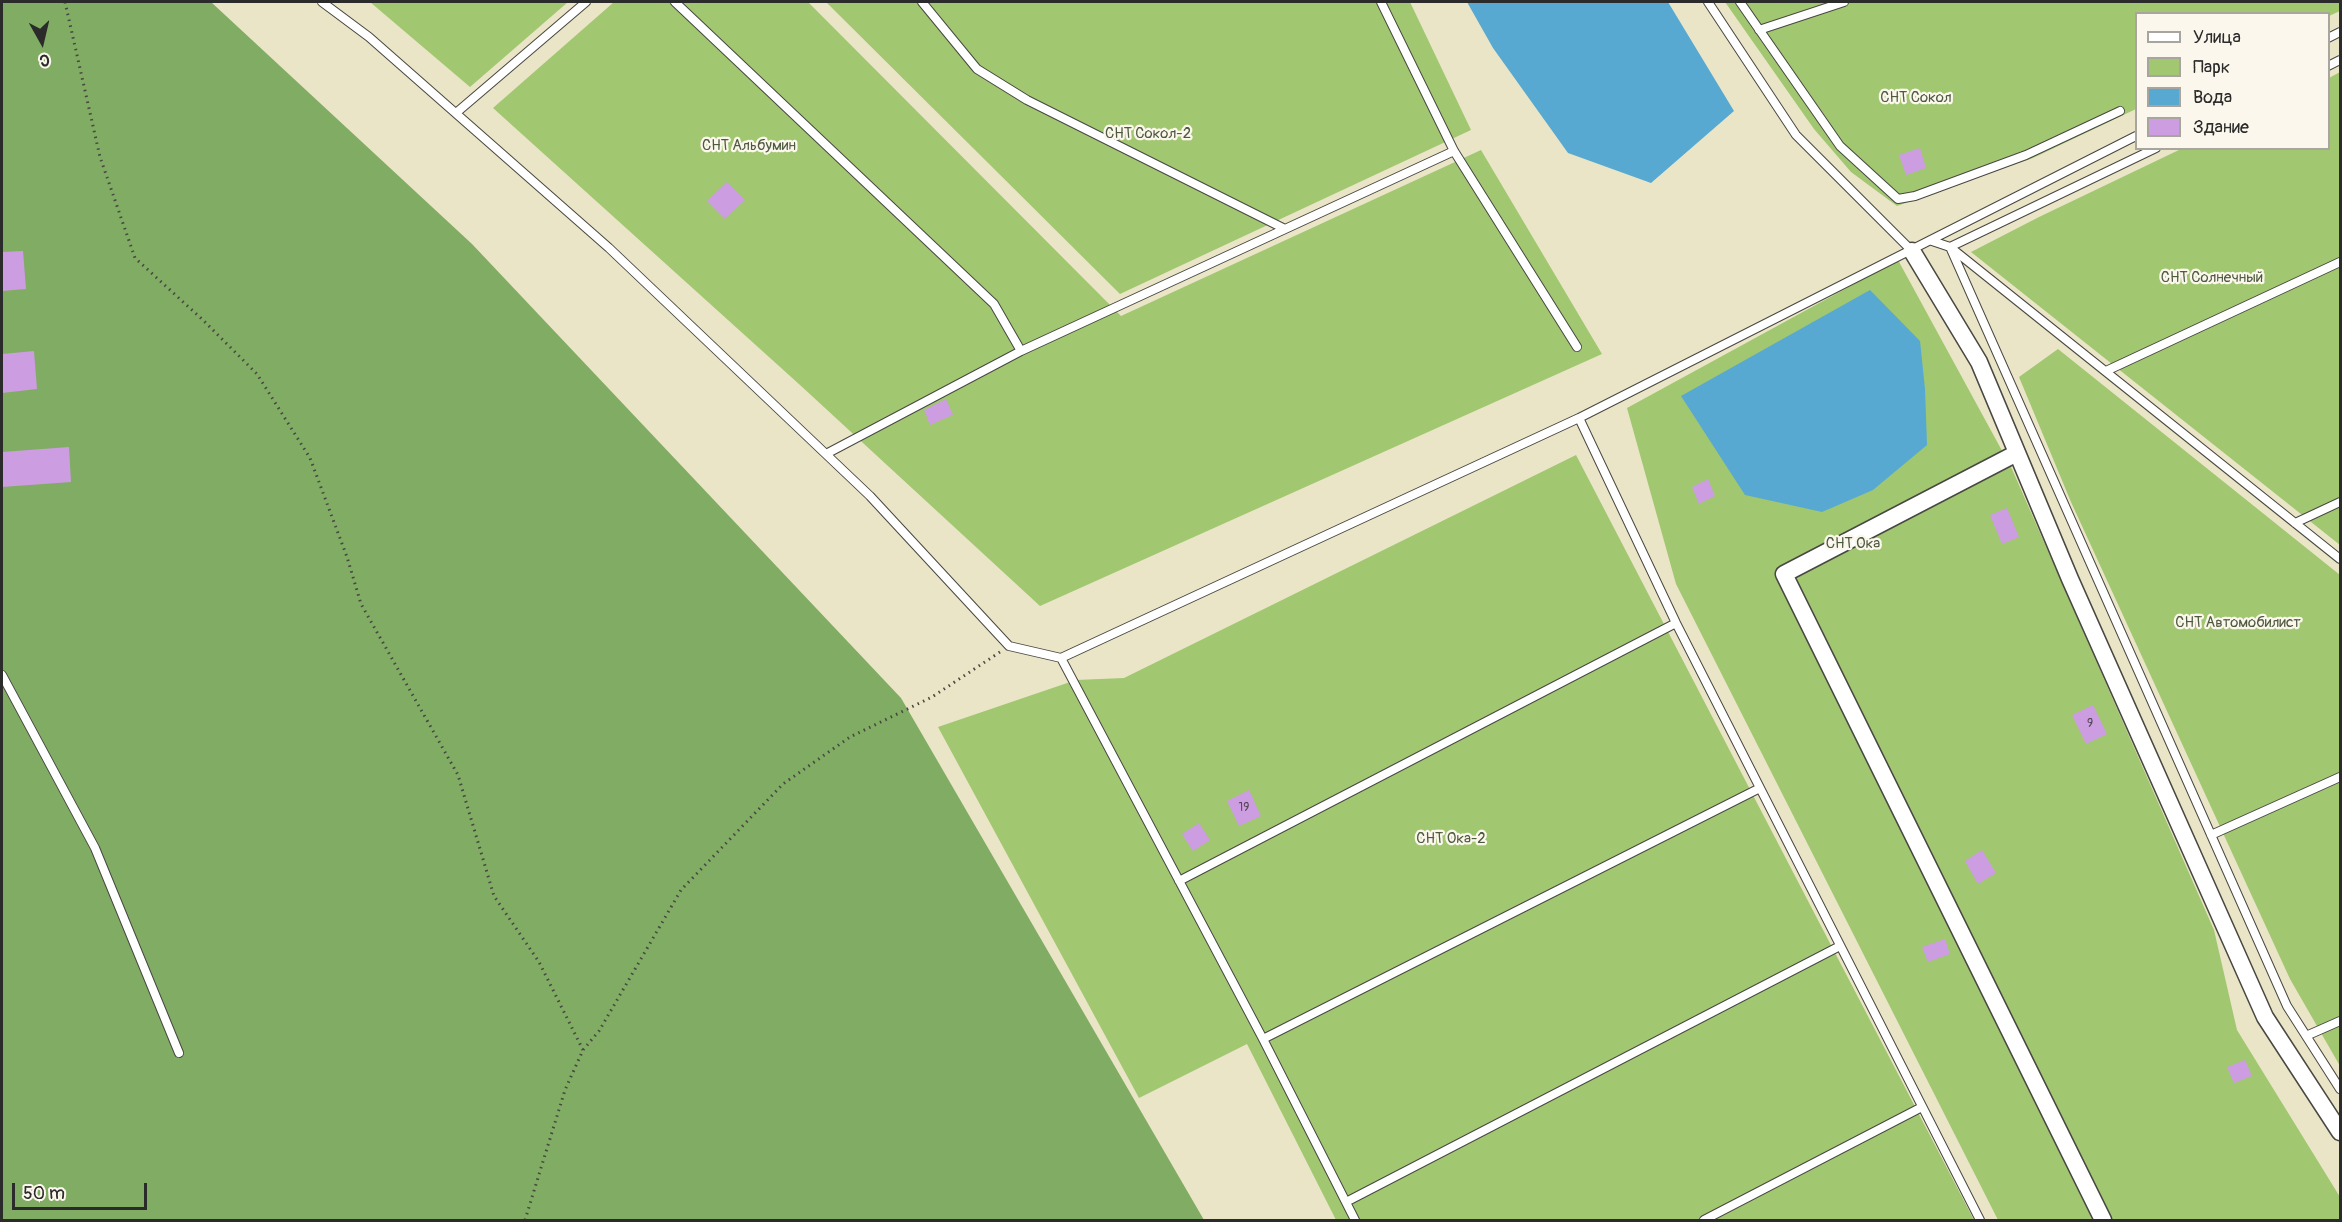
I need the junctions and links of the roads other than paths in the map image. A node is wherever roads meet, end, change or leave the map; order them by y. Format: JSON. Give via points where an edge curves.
{"nodes":[{"id":1,"x":322,"y":2,"type":"edge"},
{"id":2,"x":586,"y":2,"type":"edge"},
{"id":3,"x":675,"y":2,"type":"edge"},
{"id":4,"x":922,"y":2,"type":"edge"},
{"id":5,"x":1381,"y":2,"type":"edge"},
{"id":6,"x":1708,"y":2,"type":"edge"},
{"id":7,"x":1740,"y":2,"type":"edge"},
{"id":8,"x":1844,"y":2,"type":"edge"},
{"id":9,"x":1759,"y":30,"type":"junction"},
{"id":10,"x":2120,"y":111,"type":"dead end"},
{"id":11,"x":456,"y":113,"type":"junction"},
{"id":12,"x":2135,"y":137,"type":"edge"},
{"id":13,"x":2152,"y":150,"type":"edge"},
{"id":14,"x":1454,"y":151,"type":"junction"},
{"id":15,"x":1285,"y":229,"type":"junction"},
{"id":16,"x":1932,"y":241,"type":"junction"},
{"id":17,"x":1950,"y":247,"type":"junction"},
{"id":18,"x":1912,"y":250,"type":"junction"},
{"id":19,"x":2340,"y":261,"type":"edge"},
{"id":20,"x":1577,"y":347,"type":"dead end"},
{"id":21,"x":1021,"y":351,"type":"junction"},
{"id":22,"x":2106,"y":372,"type":"junction"},
{"id":23,"x":1578,"y":418,"type":"junction"},
{"id":24,"x":2017,"y":453,"type":"junction"},
{"id":25,"x":826,"y":454,"type":"junction"},
{"id":26,"x":2340,"y":502,"type":"edge"},
{"id":27,"x":2295,"y":523,"type":"junction"},
{"id":28,"x":2340,"y":559,"type":"edge"},
{"id":29,"x":1676,"y":623,"type":"junction"},
{"id":30,"x":1061,"y":658,"type":"junction"},
{"id":31,"x":2,"y":675,"type":"edge"},
{"id":32,"x":2340,"y":777,"type":"edge"},
{"id":33,"x":1760,"y":788,"type":"junction"},
{"id":34,"x":2211,"y":835,"type":"junction"},
{"id":35,"x":1179,"y":881,"type":"junction"},
{"id":36,"x":1840,"y":945,"type":"junction"},
{"id":37,"x":2340,"y":1021,"type":"edge"},
{"id":38,"x":2306,"y":1036,"type":"junction"},
{"id":39,"x":1263,"y":1039,"type":"junction"},
{"id":40,"x":179,"y":1053,"type":"dead end"},
{"id":41,"x":2340,"y":1089,"type":"edge"},
{"id":42,"x":1922,"y":1107,"type":"junction"},
{"id":43,"x":2340,"y":1131,"type":"edge"},
{"id":44,"x":1346,"y":1202,"type":"junction"},
{"id":45,"x":1355,"y":1221,"type":"edge"},
{"id":46,"x":1704,"y":1221,"type":"edge"},
{"id":47,"x":1980,"y":1221,"type":"edge"},
{"id":48,"x":2103,"y":1221,"type":"edge"}],
"edges":[{"from":1,"to":11,"type":"lane"},
{"from":2,"to":11,"type":"lane"},
{"from":3,"to":21,"type":"lane","via":[[994,304]]},
{"from":4,"to":15,"type":"lane","via":[[977,69],[1027,100]]},
{"from":5,"to":14,"type":"lane"},
{"from":6,"to":18,"type":"lane","via":[[1796,135]]},
{"from":7,"to":9,"type":"lane"},
{"from":8,"to":9,"type":"lane"},
{"from":9,"to":10,"type":"lane","via":[[1840,146],[1898,199],[2026,155]]},
{"from":11,"to":25,"type":"lane","via":[[609,248]]},
{"from":12,"to":16,"type":"lane"},
{"from":13,"to":17,"type":"lane"},
{"from":14,"to":15,"type":"lane"},
{"from":14,"to":20,"type":"lane"},
{"from":15,"to":21,"type":"lane"},
{"from":16,"to":17,"type":"lane"},
{"from":16,"to":18,"type":"lane"},
{"from":17,"to":22,"type":"lane"},
{"from":17,"to":34,"type":"lane"},
{"from":18,"to":23,"type":"lane"},
{"from":18,"to":24,"type":"street","via":[[1979,362]]},
{"from":19,"to":22,"type":"lane"},
{"from":21,"to":25,"type":"lane"},
{"from":22,"to":27,"type":"lane"},
{"from":23,"to":29,"type":"lane"},
{"from":23,"to":30,"type":"lane"},
{"from":24,"to":43,"type":"street","via":[[2265,1017]]},
{"from":24,"to":48,"type":"street","via":[[1784,574]]},
{"from":25,"to":30,"type":"lane","via":[[870,496],[1008,646]]},
{"from":26,"to":27,"type":"lane"},
{"from":27,"to":28,"type":"lane"},
{"from":29,"to":33,"type":"lane"},
{"from":29,"to":35,"type":"lane"},
{"from":30,"to":35,"type":"lane"},
{"from":31,"to":40,"type":"lane","via":[[95,848]]},
{"from":32,"to":34,"type":"lane"},
{"from":33,"to":36,"type":"lane"},
{"from":33,"to":39,"type":"lane"},
{"from":34,"to":38,"type":"lane","via":[[2287,1006]]},
{"from":35,"to":39,"type":"lane"},
{"from":36,"to":42,"type":"lane"},
{"from":36,"to":44,"type":"lane"},
{"from":37,"to":38,"type":"lane"},
{"from":38,"to":41,"type":"lane"},
{"from":39,"to":44,"type":"lane"},
{"from":42,"to":46,"type":"lane"},
{"from":42,"to":47,"type":"lane"},
{"from":44,"to":45,"type":"lane"}]}
